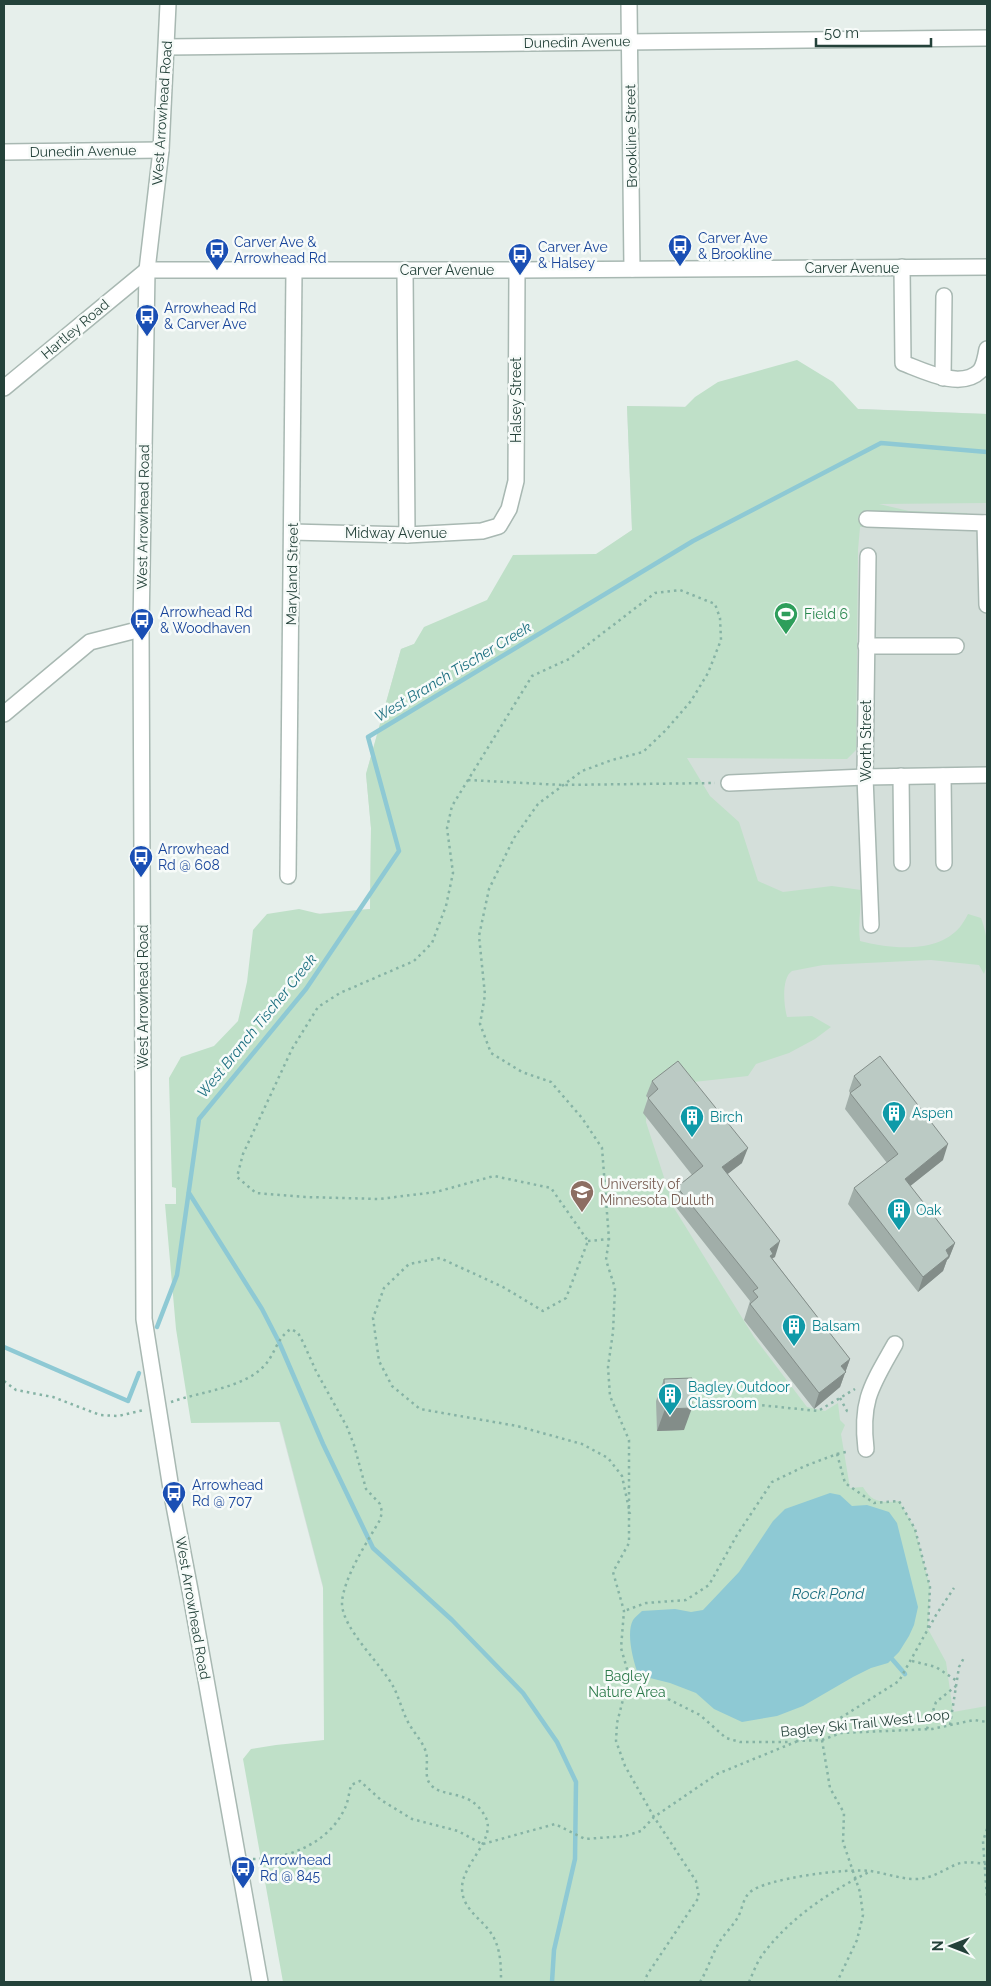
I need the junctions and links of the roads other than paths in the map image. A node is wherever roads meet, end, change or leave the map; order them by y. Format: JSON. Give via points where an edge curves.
{"nodes":[{"id":1,"x":168,"y":4,"type":"edge"},
{"id":2,"x":629,"y":4,"type":"edge"},
{"id":3,"x":987,"y":38,"type":"edge"},
{"id":4,"x":630,"y":41,"type":"junction"},
{"id":5,"x":167,"y":47,"type":"junction"},
{"id":6,"x":161,"y":150,"type":"junction"},
{"id":7,"x":4,"y":152,"type":"edge"},
{"id":8,"x":987,"y":267,"type":"edge"},
{"id":9,"x":902,"y":268,"type":"junction"},
{"id":10,"x":632,"y":269,"type":"junction"},
{"id":11,"x":147,"y":270,"type":"junction"},
{"id":12,"x":517,"y":270,"type":"junction"},
{"id":13,"x":294,"y":271,"type":"junction"},
{"id":14,"x":404,"y":271,"type":"junction"},
{"id":15,"x":944,"y":296,"type":"dead end"},
{"id":16,"x":987,"y":349,"type":"edge"},
{"id":17,"x":943,"y":378,"type":"junction"},
{"id":18,"x":4,"y":388,"type":"edge"},
{"id":19,"x":867,"y":519,"type":"dead end"},
{"id":20,"x":986,"y":523,"type":"edge"},
{"id":21,"x":499,"y":526,"type":"joint"},
{"id":22,"x":292,"y":532,"type":"junction"},
{"id":23,"x":407,"y":535,"type":"junction"},
{"id":24,"x":868,"y":556,"type":"dead end"},
{"id":25,"x":987,"y":605,"type":"edge"},
{"id":26,"x":141,"y":629,"type":"junction"},
{"id":27,"x":866,"y":646,"type":"junction"},
{"id":28,"x":956,"y":646,"type":"dead end"},
{"id":29,"x":4,"y":714,"type":"edge"},
{"id":30,"x":987,"y":775,"type":"edge"},
{"id":31,"x":900,"y":776,"type":"junction"},
{"id":32,"x":943,"y":776,"type":"junction"},
{"id":33,"x":865,"y":777,"type":"junction"},
{"id":34,"x":729,"y":783,"type":"road end"},
{"id":35,"x":902,"y":863,"type":"dead end"},
{"id":36,"x":944,"y":863,"type":"dead end"},
{"id":37,"x":288,"y":876,"type":"dead end"},
{"id":38,"x":871,"y":925,"type":"dead end"},
{"id":39,"x":895,"y":1344,"type":"dead end"},
{"id":40,"x":866,"y":1449,"type":"dead end"},
{"id":41,"x":260,"y":1982,"type":"edge"}],
"edges":[{"from":1,"to":5,"type":"street","name":"West Arrowhead Road"},
{"from":2,"to":4,"type":"street","name":"Brookline Street"},
{"from":3,"to":4,"type":"street","name":"Dunedin Avenue"},
{"from":4,"to":5,"type":"street","name":"Dunedin Avenue"},
{"from":4,"to":10,"type":"street","name":"Brookline Street"},
{"from":5,"to":6,"type":"street","name":"West Arrowhead Road"},
{"from":6,"to":7,"type":"street","name":"Dunedin Avenue"},
{"from":6,"to":11,"type":"street","name":"West Arrowhead Road"},
{"from":8,"to":9,"type":"street","name":"Carver Avenue"},
{"from":9,"to":10,"type":"street","name":"Carver Avenue"},
{"from":9,"to":17,"type":"street","via":[[902,363]]},
{"from":10,"to":12,"type":"street","name":"Carver Avenue"},
{"from":11,"to":13,"type":"street","name":"Carver Avenue"},
{"from":11,"to":18,"type":"street","name":"Hartley Road"},
{"from":11,"to":26,"type":"street","name":"West Arrowhead Road"},
{"from":12,"to":14,"type":"street","name":"Carver Avenue"},
{"from":12,"to":21,"type":"street","name":"Halsey Street","via":[[516,481],[509,508]]},
{"from":13,"to":14,"type":"street","name":"Carver Avenue"},
{"from":13,"to":22,"type":"street","name":"Maryland Street"},
{"from":14,"to":23,"type":"street"},
{"from":15,"to":17,"type":"street"},
{"from":16,"to":17,"type":"street","via":[[981,370],[968,379]]},
{"from":19,"to":20,"type":"street"},
{"from":20,"to":25,"type":"street"},
{"from":21,"to":23,"type":"street","name":"Midway Avenue","via":[[482,531]]},
{"from":22,"to":23,"type":"street","name":"Midway Avenue"},
{"from":22,"to":37,"type":"street","name":"Maryland Street"},
{"from":24,"to":27,"type":"street","name":"Worth Street"},
{"from":26,"to":29,"type":"street","via":[[90,642]]},
{"from":26,"to":41,"type":"street","name":"West Arrowhead Road","via":[[144,1319]]},
{"from":27,"to":28,"type":"street"},
{"from":27,"to":33,"type":"street","name":"Worth Street"},
{"from":30,"to":32,"type":"street"},
{"from":31,"to":32,"type":"street"},
{"from":31,"to":33,"type":"street"},
{"from":31,"to":35,"type":"street"},
{"from":32,"to":36,"type":"street"},
{"from":33,"to":34,"type":"street"},
{"from":33,"to":38,"type":"street","name":"Worth Street"},
{"from":39,"to":40,"type":"street","via":[[870,1388],[864,1431]]}]}
